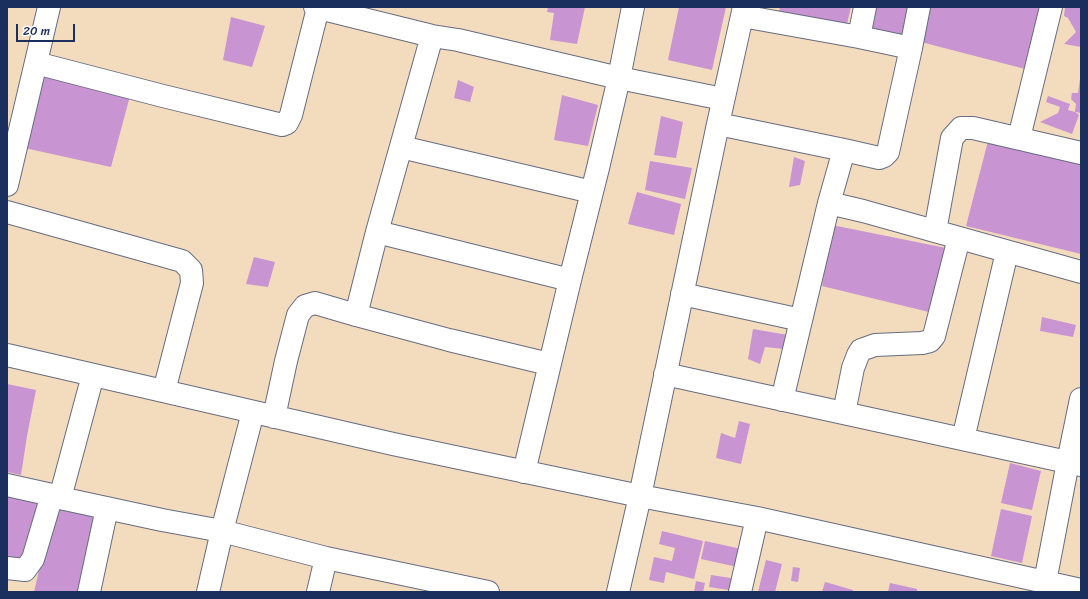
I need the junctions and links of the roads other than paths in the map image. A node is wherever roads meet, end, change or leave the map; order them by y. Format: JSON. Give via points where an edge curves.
{"nodes":[{"id":1,"x":49,"y":7,"type":"edge"},
{"id":2,"x":316,"y":7,"type":"edge"},
{"id":3,"x":633,"y":7,"type":"edge"},
{"id":4,"x":865,"y":7,"type":"edge"},
{"id":5,"x":919,"y":7,"type":"edge"},
{"id":6,"x":1051,"y":7,"type":"edge"},
{"id":7,"x":743,"y":11,"type":"edge"},
{"id":8,"x":371,"y":13,"type":"edge"},
{"id":9,"x":432,"y":36,"type":"junction"},
{"id":10,"x":859,"y":36,"type":"junction"},
{"id":11,"x":911,"y":48,"type":"junction"},
{"id":12,"x":36,"y":63,"type":"junction"},
{"id":13,"x":619,"y":78,"type":"junction"},
{"id":14,"x":723,"y":99,"type":"junction"},
{"id":15,"x":718,"y":124,"type":"junction"},
{"id":16,"x":1018,"y":138,"type":"junction"},
{"id":17,"x":401,"y":147,"type":"junction"},
{"id":18,"x":844,"y":150,"type":"junction"},
{"id":19,"x":1081,"y":153,"type":"edge"},
{"id":20,"x":7,"y":185,"type":"edge"},
{"id":21,"x":592,"y":192,"type":"junction"},
{"id":22,"x":829,"y":203,"type":"junction"},
{"id":23,"x":7,"y":212,"type":"edge"},
{"id":24,"x":935,"y":231,"type":"junction"},
{"id":25,"x":377,"y":232,"type":"junction"},
{"id":26,"x":959,"y":238,"type":"junction"},
{"id":27,"x":1008,"y":252,"type":"junction"},
{"id":28,"x":1081,"y":272,"type":"edge"},
{"id":29,"x":570,"y":280,"type":"junction"},
{"id":30,"x":682,"y":294,"type":"junction"},
{"id":31,"x":356,"y":315,"type":"junction"},
{"id":32,"x":801,"y":320,"type":"junction"},
{"id":33,"x":7,"y":355,"type":"edge"},
{"id":34,"x":550,"y":364,"type":"junction"},
{"id":35,"x":665,"y":374,"type":"junction"},
{"id":36,"x":93,"y":375,"type":"junction"},
{"id":37,"x":164,"y":391,"type":"junction"},
{"id":38,"x":1081,"y":399,"type":"edge"},
{"id":39,"x":782,"y":400,"type":"junction"},
{"id":40,"x":253,"y":412,"type":"junction"},
{"id":41,"x":844,"y":413,"type":"junction"},
{"id":42,"x":274,"y":417,"type":"junction"},
{"id":43,"x":963,"y":439,"type":"junction"},
{"id":44,"x":1074,"y":464,"type":"edge"},
{"id":45,"x":524,"y":472,"type":"junction"},
{"id":46,"x":7,"y":485,"type":"edge"},
{"id":47,"x":56,"y":496,"type":"junction"},
{"id":48,"x":640,"y":496,"type":"junction"},
{"id":49,"x":107,"y":508,"type":"junction"},
{"id":50,"x":757,"y":518,"type":"junction"},
{"id":51,"x":222,"y":531,"type":"junction"},
{"id":52,"x":326,"y":558,"type":"junction"},
{"id":53,"x":7,"y":568,"type":"edge"},
{"id":54,"x":1045,"y":582,"type":"junction"},
{"id":55,"x":1011,"y":583,"type":"edge"},
{"id":56,"x":443,"y":587,"type":"edge"},
{"id":57,"x":1081,"y":590,"type":"edge"},
{"id":58,"x":89,"y":592,"type":"edge"},
{"id":59,"x":208,"y":592,"type":"edge"},
{"id":60,"x":318,"y":592,"type":"edge"},
{"id":61,"x":488,"y":592,"type":"edge"},
{"id":62,"x":618,"y":592,"type":"edge"},
{"id":63,"x":740,"y":592,"type":"edge"}],
"edges":[{"from":1,"to":12,"type":"street"},
{"from":2,"to":8,"type":"street"},
{"from":2,"to":12,"type":"street","via":[[291,115],[287,123],[282,125]]},
{"from":3,"to":13,"type":"street"},
{"from":4,"to":10,"type":"street"},
{"from":5,"to":11,"type":"street"},
{"from":6,"to":16,"type":"street"},
{"from":7,"to":10,"type":"street"},
{"from":7,"to":14,"type":"street"},
{"from":8,"to":9,"type":"street"},
{"from":9,"to":13,"type":"street"},
{"from":9,"to":17,"type":"street"},
{"from":10,"to":11,"type":"street"},
{"from":11,"to":18,"type":"street","via":[[888,152],[880,158]]},
{"from":12,"to":20,"type":"street"},
{"from":13,"to":14,"type":"street"},
{"from":13,"to":21,"type":"street"},
{"from":14,"to":15,"type":"street"},
{"from":15,"to":18,"type":"street"},
{"from":15,"to":30,"type":"street"},
{"from":16,"to":19,"type":"street"},
{"from":16,"to":24,"type":"street","via":[[973,128],[961,128],[952,138]]},
{"from":17,"to":21,"type":"street"},
{"from":17,"to":25,"type":"street"},
{"from":18,"to":22,"type":"street"},
{"from":21,"to":29,"type":"street"},
{"from":22,"to":24,"type":"street"},
{"from":22,"to":32,"type":"street"},
{"from":23,"to":37,"type":"street","via":[[182,261],[191,270],[192,283]]},
{"from":24,"to":26,"type":"street"},
{"from":25,"to":29,"type":"street"},
{"from":25,"to":31,"type":"street"},
{"from":26,"to":27,"type":"street"},
{"from":26,"to":41,"type":"street","via":[[934,336],[930,341],[922,343],[875,345],[862,350],[853,368]]},
{"from":27,"to":28,"type":"street"},
{"from":27,"to":43,"type":"street"},
{"from":29,"to":34,"type":"street"},
{"from":30,"to":32,"type":"street"},
{"from":30,"to":35,"type":"street"},
{"from":31,"to":34,"type":"street"},
{"from":31,"to":42,"type":"street","via":[[315,303],[305,306],[298,315]]},
{"from":32,"to":39,"type":"street"},
{"from":33,"to":36,"type":"street"},
{"from":34,"to":45,"type":"street"},
{"from":35,"to":39,"type":"street"},
{"from":35,"to":48,"type":"street"},
{"from":36,"to":37,"type":"street"},
{"from":36,"to":47,"type":"street"},
{"from":37,"to":40,"type":"street"},
{"from":38,"to":44,"type":"street"},
{"from":39,"to":41,"type":"street"},
{"from":40,"to":42,"type":"street"},
{"from":40,"to":51,"type":"street"},
{"from":41,"to":43,"type":"street"},
{"from":42,"to":45,"type":"street"},
{"from":43,"to":44,"type":"street"},
{"from":44,"to":54,"type":"street"},
{"from":45,"to":48,"type":"street"},
{"from":46,"to":47,"type":"street"},
{"from":47,"to":49,"type":"street"},
{"from":47,"to":53,"type":"street","via":[[33,559],[25,570]]},
{"from":48,"to":50,"type":"street"},
{"from":48,"to":62,"type":"street"},
{"from":49,"to":51,"type":"street"},
{"from":49,"to":58,"type":"street"},
{"from":50,"to":55,"type":"street"},
{"from":50,"to":63,"type":"street"},
{"from":51,"to":52,"type":"street"},
{"from":51,"to":59,"type":"street"},
{"from":52,"to":56,"type":"street"},
{"from":52,"to":60,"type":"street"},
{"from":54,"to":55,"type":"street"},
{"from":54,"to":57,"type":"street"},
{"from":56,"to":61,"type":"street"}]}
